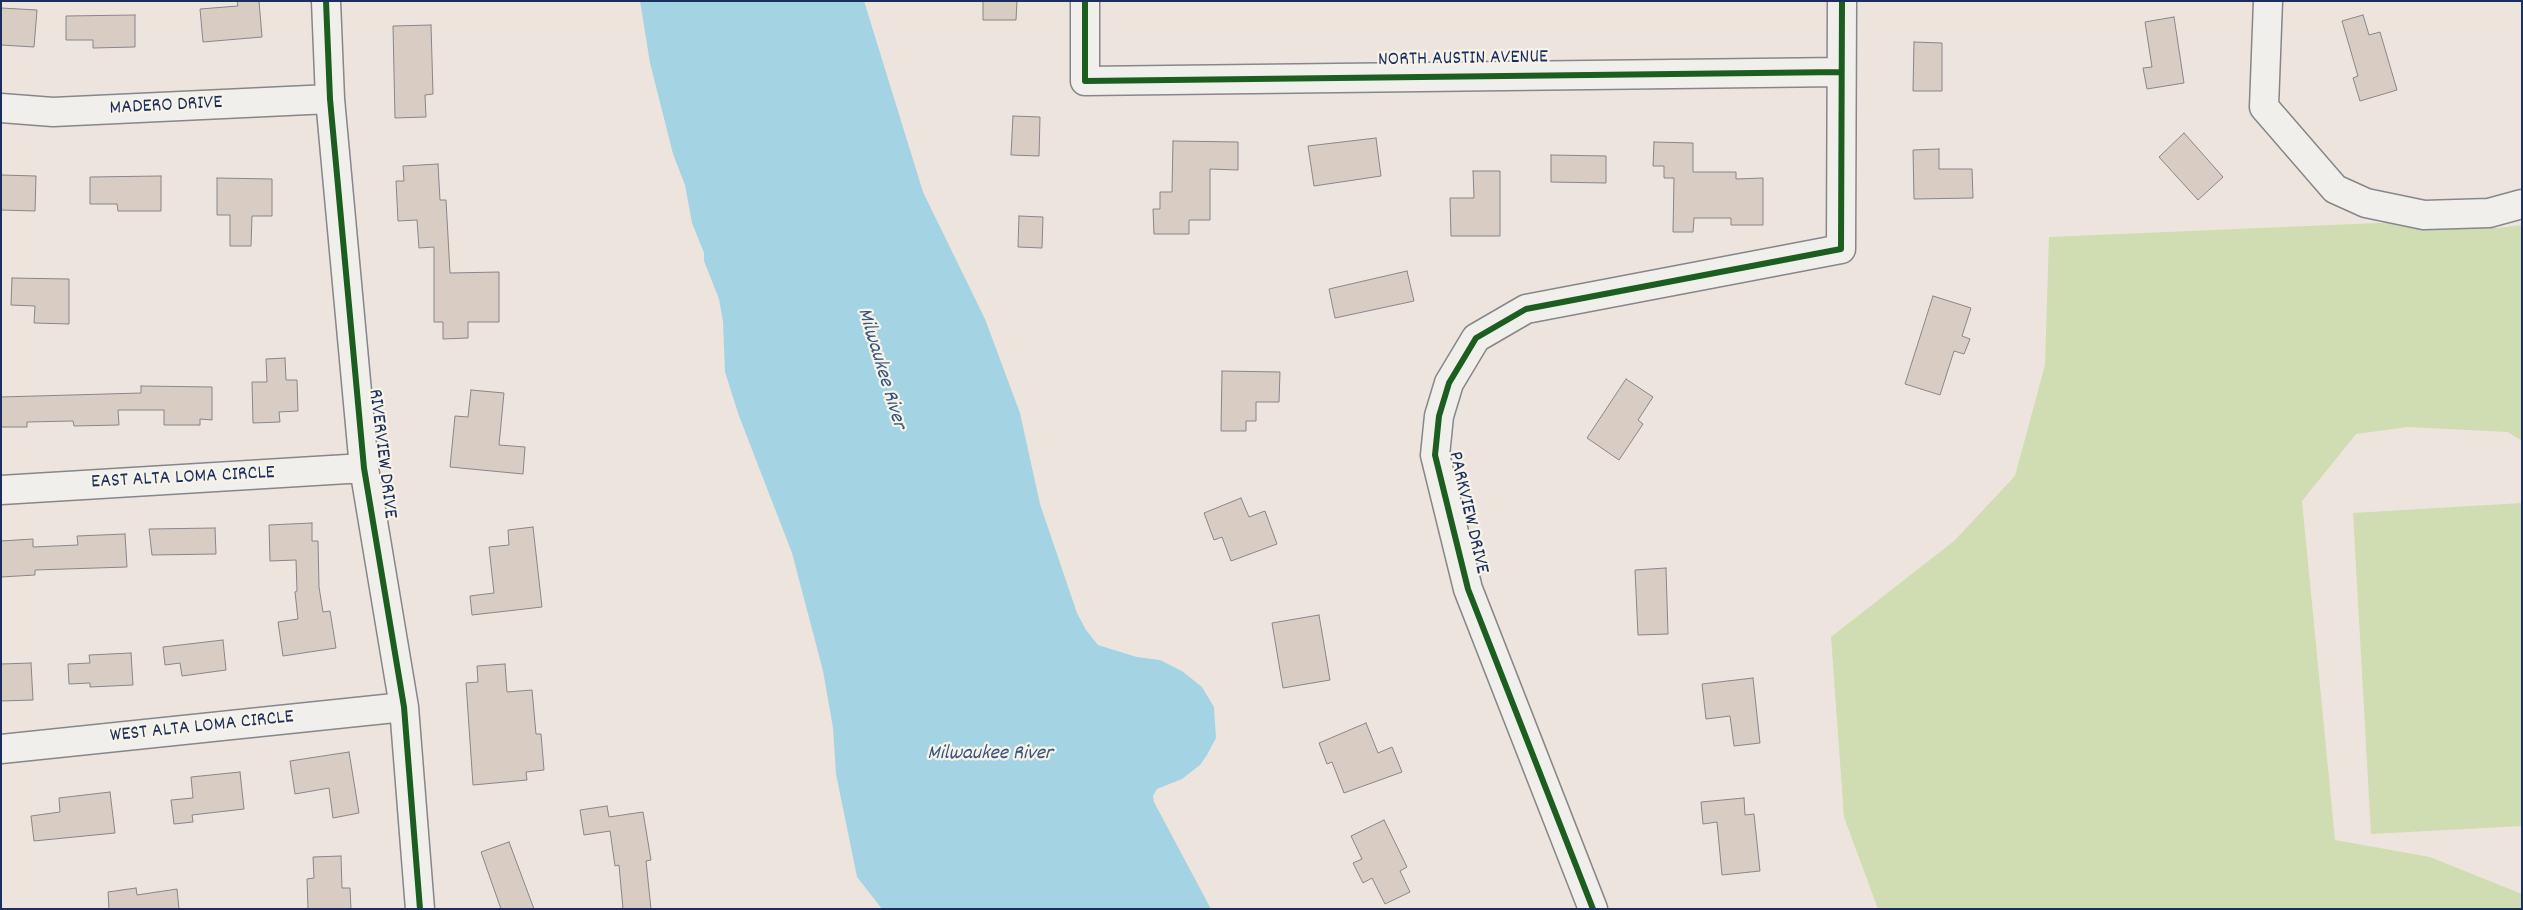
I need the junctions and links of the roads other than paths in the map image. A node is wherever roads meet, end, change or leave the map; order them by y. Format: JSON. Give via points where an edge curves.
{"nodes":[{"id":1,"x":326,"y":1,"type":"edge"},
{"id":2,"x":1085,"y":1,"type":"edge"},
{"id":3,"x":1842,"y":1,"type":"edge"},
{"id":4,"x":2268,"y":1,"type":"edge"},
{"id":5,"x":1842,"y":72,"type":"junction"},
{"id":6,"x":330,"y":99,"type":"junction"},
{"id":7,"x":1,"y":108,"type":"edge"},
{"id":8,"x":2522,"y":204,"type":"edge"},
{"id":9,"x":364,"y":468,"type":"junction"},
{"id":10,"x":1,"y":490,"type":"edge"},
{"id":11,"x":404,"y":708,"type":"junction"},
{"id":12,"x":1,"y":749,"type":"edge"},
{"id":13,"x":420,"y":909,"type":"edge"},
{"id":14,"x":1593,"y":909,"type":"edge"}],
"edges":[{"from":1,"to":6,"type":"street","name":"RIVERVIEW DRIVE"},
{"from":2,"to":5,"type":"street","name":"NORTH AUSTIN AVENUE","via":[[1085,81]]},
{"from":3,"to":5,"type":"street"},
{"from":4,"to":8,"type":"street","via":[[2264,107],[2335,189],[2366,203],[2406,213],[2455,216],[2489,213]]},
{"from":5,"to":14,"type":"street","name":"PARKVIEW DRIVE","via":[[1842,249],[1526,309],[1476,338],[1449,383],[1439,416],[1435,455],[1468,589]]},
{"from":6,"to":7,"type":"street","name":"MADERO DRIVE","via":[[53,112]]},
{"from":6,"to":9,"type":"street","name":"RIVERVIEW DRIVE"},
{"from":9,"to":10,"type":"street","name":"EAST ALTA LOMA CIRCLE"},
{"from":9,"to":11,"type":"street","name":"RIVERVIEW DRIVE"},
{"from":11,"to":12,"type":"street","name":"WEST ALTA LOMA CIRCLE"},
{"from":11,"to":13,"type":"street","name":"RIVERVIEW DRIVE"}]}
